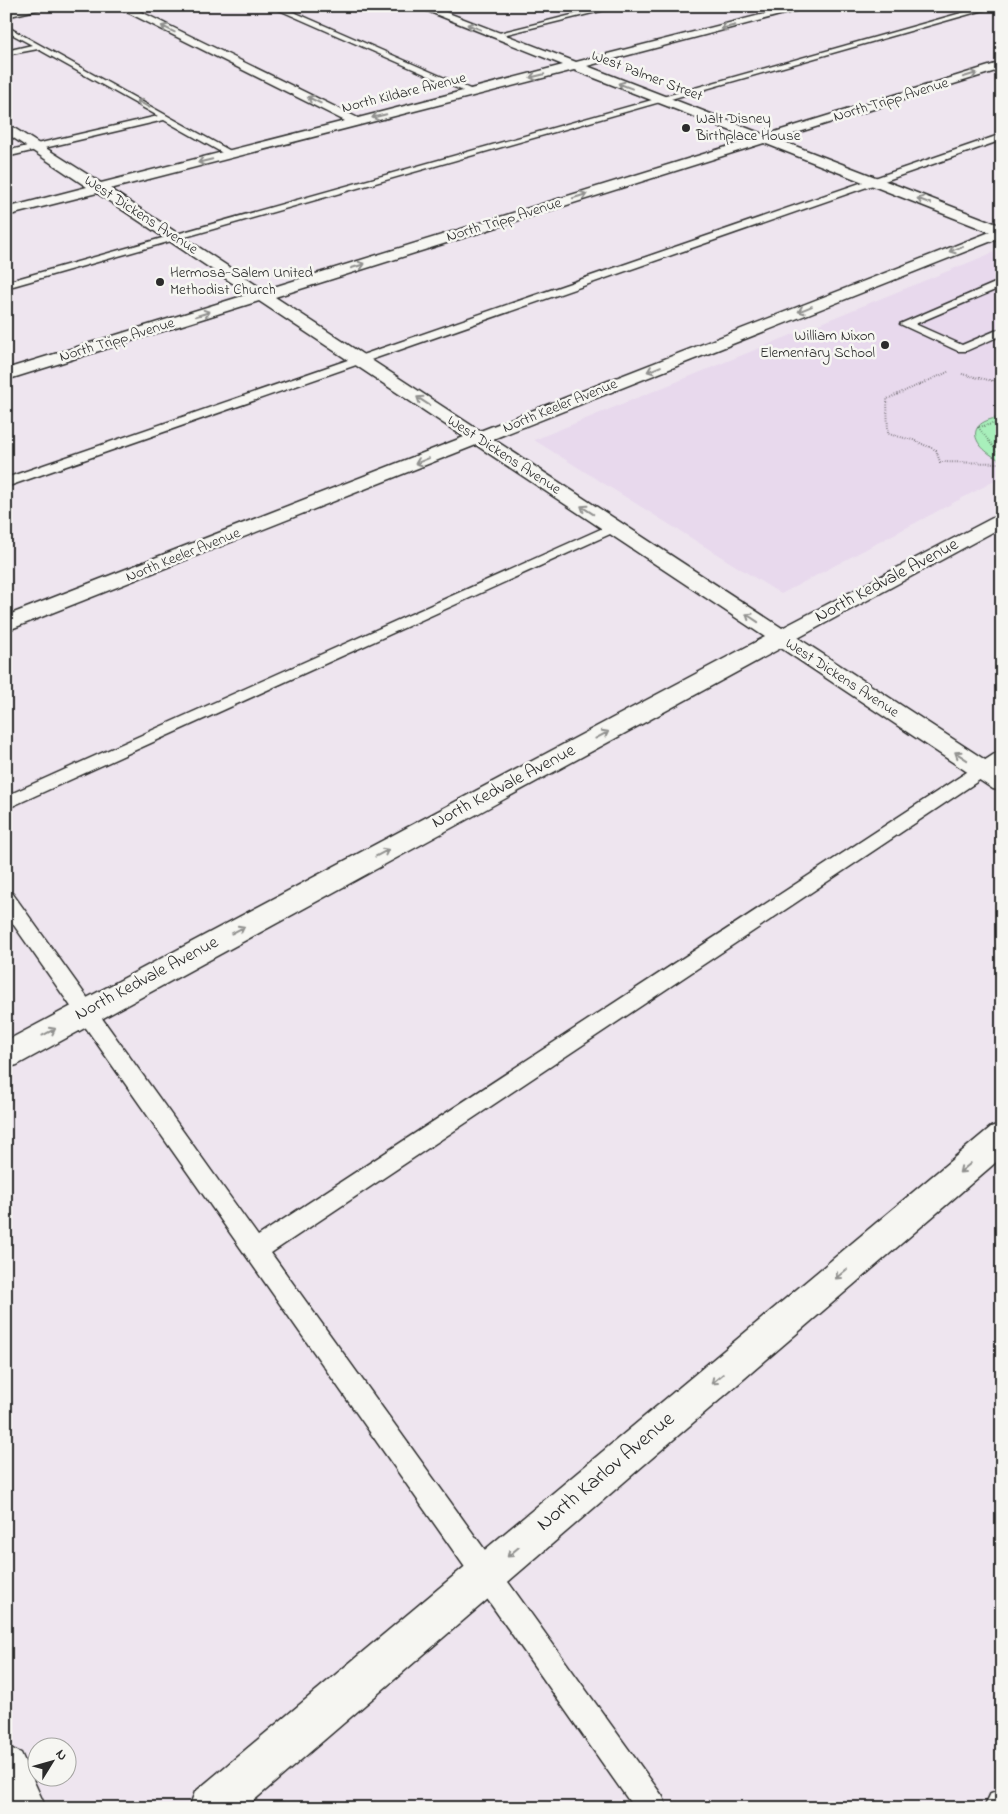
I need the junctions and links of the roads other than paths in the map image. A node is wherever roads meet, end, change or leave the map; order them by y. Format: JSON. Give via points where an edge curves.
{"nodes":[{"id":1,"x":48,"y":6,"type":"edge"},
{"id":2,"x":120,"y":6,"type":"edge"},
{"id":3,"x":273,"y":6,"type":"edge"},
{"id":4,"x":618,"y":6,"type":"edge"},
{"id":5,"x":809,"y":6,"type":"edge"},
{"id":6,"x":995,"y":6,"type":"edge"},
{"id":7,"x":425,"y":7,"type":"edge"},
{"id":8,"x":6,"y":14,"type":"edge"},
{"id":9,"x":6,"y":28,"type":"edge"},
{"id":10,"x":495,"y":35,"type":"junction"},
{"id":11,"x":40,"y":46,"type":"junction"},
{"id":12,"x":6,"y":53,"type":"edge"},
{"id":13,"x":575,"y":66,"type":"junction"},
{"id":14,"x":1002,"y":66,"type":"edge"},
{"id":15,"x":473,"y":92,"type":"junction"},
{"id":16,"x":662,"y":100,"type":"junction"},
{"id":17,"x":166,"y":117,"type":"junction"},
{"id":18,"x":357,"y":122,"type":"junction"},
{"id":19,"x":6,"y":127,"type":"edge"},
{"id":20,"x":1002,"y":137,"type":"edge"},
{"id":21,"x":764,"y":139,"type":"junction"},
{"id":22,"x":37,"y":147,"type":"junction"},
{"id":23,"x":6,"y":154,"type":"edge"},
{"id":24,"x":231,"y":154,"type":"junction"},
{"id":25,"x":873,"y":182,"type":"junction"},
{"id":26,"x":99,"y":188,"type":"junction"},
{"id":27,"x":6,"y":212,"type":"edge"},
{"id":28,"x":1002,"y":231,"type":"edge"},
{"id":29,"x":174,"y":237,"type":"junction"},
{"id":30,"x":1002,"y":283,"type":"edge"},
{"id":31,"x":6,"y":284,"type":"edge"},
{"id":32,"x":262,"y":295,"type":"junction"},
{"id":33,"x":1002,"y":331,"type":"edge"},
{"id":34,"x":361,"y":360,"type":"junction"},
{"id":35,"x":6,"y":375,"type":"edge"},
{"id":36,"x":479,"y":438,"type":"junction"},
{"id":37,"x":6,"y":483,"type":"edge"},
{"id":38,"x":1002,"y":519,"type":"edge"},
{"id":39,"x":614,"y":527,"type":"junction"},
{"id":40,"x":6,"y":624,"type":"edge"},
{"id":41,"x":782,"y":638,"type":"junction"},
{"id":42,"x":1002,"y":757,"type":"edge"},
{"id":43,"x":982,"y":770,"type":"junction"},
{"id":44,"x":1002,"y":783,"type":"edge"},
{"id":45,"x":6,"y":803,"type":"edge"},
{"id":46,"x":6,"y":899,"type":"edge"},
{"id":47,"x":86,"y":1012,"type":"junction"},
{"id":48,"x":6,"y":1056,"type":"edge"},
{"id":49,"x":1002,"y":1137,"type":"edge"},
{"id":50,"x":256,"y":1250,"type":"junction"},
{"id":51,"x":486,"y":1574,"type":"junction"},
{"id":52,"x":6,"y":1768,"type":"edge"},
{"id":53,"x":1002,"y":1804,"type":"edge"},
{"id":54,"x":24,"y":1808,"type":"edge"},
{"id":55,"x":211,"y":1808,"type":"edge"},
{"id":56,"x":652,"y":1808,"type":"edge"},
{"id":57,"x":999,"y":1808,"type":"edge"}],
"edges":[{"from":1,"to":8,"type":"street"},
{"from":18,"to":2,"type":"street","one_way":true},
{"from":3,"to":15,"type":"lane"},
{"from":4,"to":10,"type":"lane"},
{"from":5,"to":13,"type":"street","name":"North Kildare Avenue","one_way":true},
{"from":6,"to":16,"type":"lane"},
{"from":10,"to":7,"type":"street","name":"West Palmer Street","one_way":true},
{"from":9,"to":11,"type":"lane"},
{"from":10,"to":13,"type":"street","name":"West Palmer Street"},
{"from":11,"to":12,"type":"lane"},
{"from":17,"to":11,"type":"lane","one_way":true},
{"from":13,"to":15,"type":"street","name":"North Kildare Avenue","one_way":true},
{"from":16,"to":13,"type":"street","name":"West Palmer Street","one_way":true},
{"from":21,"to":14,"type":"street","name":"North Tripp Avenue","one_way":true},
{"from":15,"to":18,"type":"street","name":"North Kildare Avenue","one_way":true},
{"from":16,"to":21,"type":"street","name":"West Palmer Street"},
{"from":16,"to":29,"type":"lane"},
{"from":17,"to":22,"type":"lane"},
{"from":17,"to":24,"type":"lane"},
{"from":18,"to":24,"type":"street","name":"North Kildare Avenue"},
{"from":19,"to":22,"type":"street","name":"West Dickens Avenue"},
{"from":20,"to":25,"type":"lane"},
{"from":21,"to":25,"type":"street","name":"West Palmer Street"},
{"from":32,"to":21,"type":"street","name":"North Tripp Avenue","one_way":true},
{"from":22,"to":23,"type":"lane"},
{"from":22,"to":26,"type":"street","name":"West Dickens Avenue"},
{"from":24,"to":26,"type":"street","name":"North Kildare Avenue","one_way":true},
{"from":28,"to":25,"type":"street","name":"West Palmer Street","one_way":true},
{"from":25,"to":34,"type":"lane"},
{"from":26,"to":27,"type":"street","name":"North Kildare Avenue"},
{"from":26,"to":29,"type":"street","name":"West Dickens Avenue"},
{"from":28,"to":36,"type":"street","name":"North Keeler Avenue","one_way":true},
{"from":29,"to":31,"type":"lane"},
{"from":29,"to":32,"type":"street","name":"West Dickens Avenue"},
{"from":30,"to":33,"type":"lane","via":[[906,324],[962,349]]},
{"from":32,"to":34,"type":"street","name":"West Dickens Avenue"},
{"from":35,"to":32,"type":"street","name":"North Tripp Avenue","one_way":true},
{"from":36,"to":34,"type":"street","name":"West Dickens Avenue","one_way":true},
{"from":34,"to":37,"type":"lane"},
{"from":39,"to":36,"type":"street","name":"West Dickens Avenue","one_way":true},
{"from":36,"to":40,"type":"street","name":"North Keeler Avenue","one_way":true},
{"from":38,"to":41,"type":"street","name":"North Kedvale Avenue"},
{"from":41,"to":39,"type":"street","name":"West Dickens Avenue","one_way":true},
{"from":39,"to":45,"type":"lane"},
{"from":43,"to":41,"type":"street","name":"West Dickens Avenue","one_way":true},
{"from":47,"to":41,"type":"street","name":"North Kedvale Avenue","one_way":true},
{"from":42,"to":43,"type":"lane"},
{"from":43,"to":44,"type":"street","name":"West Dickens Avenue"},
{"from":43,"to":50,"type":"lane"},
{"from":46,"to":47,"type":"lane"},
{"from":48,"to":47,"type":"street","name":"North Kedvale Avenue","one_way":true},
{"from":47,"to":50,"type":"lane"},
{"from":49,"to":51,"type":"street","name":"North Karlov Avenue","one_way":true},
{"from":50,"to":51,"type":"lane"},
{"from":51,"to":55,"type":"street","name":"North Karlov Avenue"},
{"from":51,"to":56,"type":"lane"},
{"from":52,"to":54,"type":"street"},
{"from":53,"to":57,"type":"lane"}]}
